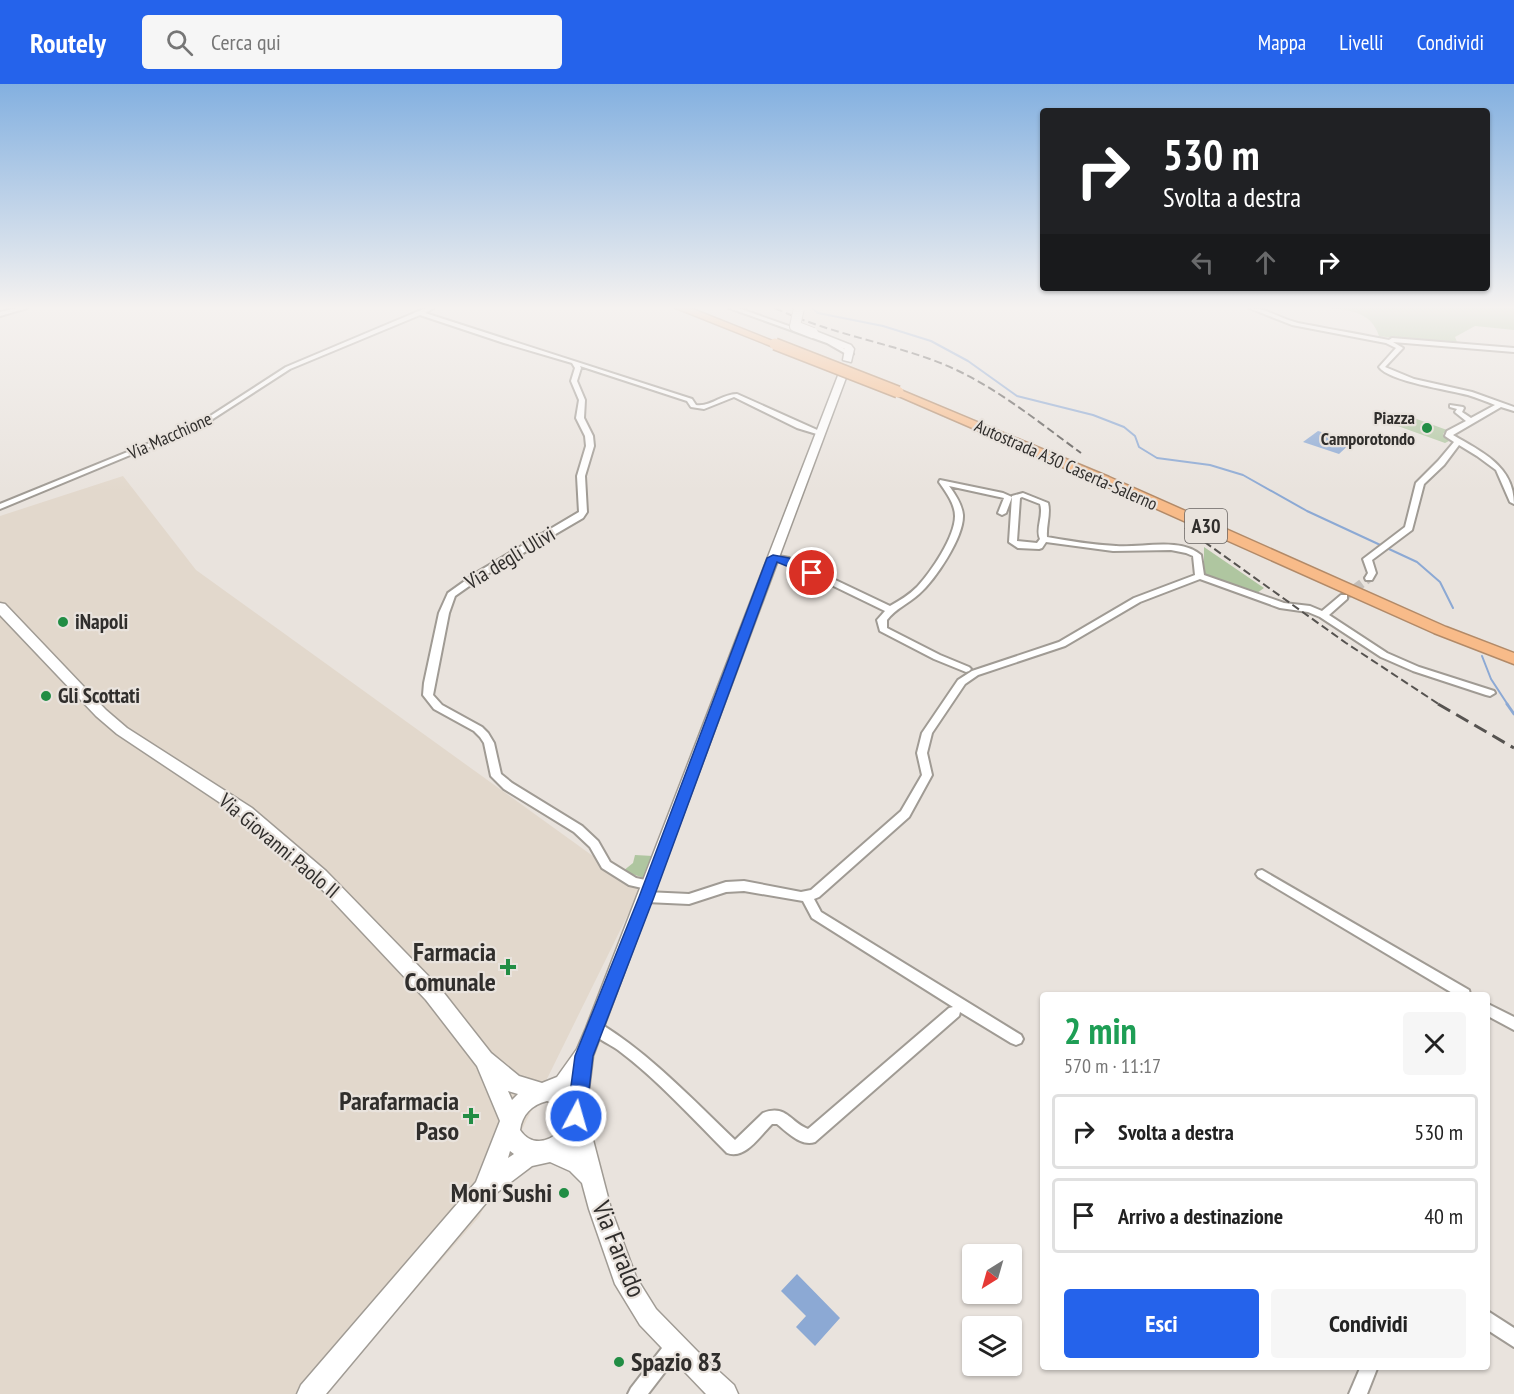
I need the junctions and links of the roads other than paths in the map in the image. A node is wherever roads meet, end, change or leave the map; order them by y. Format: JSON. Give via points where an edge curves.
{"nodes":[{"id":1,"x":286,"y":369,"type":"edge"},
{"id":2,"x":578,"y":369,"type":"edge"},
{"id":3,"x":597,"y":369,"type":"edge"},
{"id":4,"x":848,"y":369,"type":"edge"},
{"id":5,"x":1383,"y":369,"type":"edge"},
{"id":6,"x":842,"y":375,"type":"dead end"},
{"id":7,"x":902,"y":390,"type":"junction"},
{"id":8,"x":1498,"y":404,"type":"junction"},
{"id":9,"x":1452,"y":406,"type":"dead end"},
{"id":10,"x":1514,"y":409,"type":"edge"},
{"id":11,"x":1470,"y":421,"type":"junction"},
{"id":12,"x":820,"y":433,"type":"junction"},
{"id":13,"x":1457,"y":442,"type":"junction"},
{"id":14,"x":1514,"y":502,"type":"edge"},
{"id":15,"x":0,"y":507,"type":"edge"},
{"id":16,"x":1002,"y":513,"type":"dead end"},
{"id":17,"x":1044,"y":539,"type":"junction"},
{"id":18,"x":773,"y":558,"type":"junction"},
{"id":19,"x":1200,"y":576,"type":"junction"},
{"id":20,"x":1369,"y":578,"type":"tunnel mouth"},
{"id":21,"x":1344,"y":597,"type":"tunnel mouth"},
{"id":22,"x":0,"y":607,"type":"edge"},
{"id":23,"x":890,"y":610,"type":"junction"},
{"id":24,"x":1323,"y":615,"type":"junction"},
{"id":25,"x":1514,"y":648,"type":"edge"},
{"id":26,"x":1514,"y":659,"type":"edge"},
{"id":27,"x":972,"y":669,"type":"junction"},
{"id":28,"x":1490,"y":693,"type":"dead end"},
{"id":29,"x":1262,"y":874,"type":"dead end"},
{"id":30,"x":649,"y":891,"type":"junction"},
{"id":31,"x":807,"y":896,"type":"junction"},
{"id":32,"x":1461,"y":992,"type":"edge"},
{"id":33,"x":1490,"y":1010,"type":"edge"},
{"id":34,"x":954,"y":1012,"type":"dead end"},
{"id":35,"x":1514,"y":1024,"type":"edge"},
{"id":36,"x":596,"y":1028,"type":"junction"},
{"id":37,"x":1016,"y":1039,"type":"dead end"},
{"id":38,"x":584,"y":1056,"type":"junction"},
{"id":39,"x":484,"y":1059,"type":"junction"},
{"id":40,"x":543,"y":1092,"type":"junction"},
{"id":41,"x":576,"y":1113,"type":"junction"},
{"id":42,"x":510,"y":1122,"type":"junction"},
{"id":43,"x":547,"y":1150,"type":"junction"},
{"id":44,"x":593,"y":1178,"type":"junction"},
{"id":45,"x":483,"y":1190,"type":"junction"},
{"id":46,"x":1490,"y":1321,"type":"edge"},
{"id":47,"x":1514,"y":1338,"type":"edge"},
{"id":48,"x":675,"y":1345,"type":"junction"},
{"id":49,"x":1368,"y":1370,"type":"edge"},
{"id":50,"x":310,"y":1394,"type":"edge"},
{"id":51,"x":637,"y":1394,"type":"edge"},
{"id":52,"x":725,"y":1394,"type":"edge"},
{"id":53,"x":1358,"y":1394,"type":"edge"}],
"edges":[{"from":1,"to":15,"type":"street","name":"Via Macchione","via":[[203,423]]},
{"from":2,"to":30,"type":"street","name":"Via degli Ulivi","via":[[574,381],[582,400],[580,418],[590,446],[581,476],[583,512],[451,595],[428,695],[438,707],[484,735],[496,776],[578,829],[594,844],[606,865]]},
{"from":3,"to":12,"type":"street","via":[[690,400],[699,408],[706,409],[735,395]]},
{"from":4,"to":7,"type":"highway","name":"Autostrada A30 Caserta-Salerno","number":"A30","bridge":true},
{"from":5,"to":8,"type":"street"},
{"from":6,"to":12,"type":"main road"},
{"from":7,"to":25,"type":"highway","name":"Autostrada A30 Caserta-Salerno","number":"A30","via":[[1051,448]]},
{"from":7,"to":26,"type":"highway","name":"Autostrada A30 Caserta-Salerno","number":"A30","via":[[1440,630]]},
{"from":8,"to":10,"type":"street"},
{"from":8,"to":11,"type":"street"},
{"from":9,"to":11,"type":"street","via":[[1461,408],[1458,412]]},
{"from":11,"to":13,"type":"street","via":[[1450,433]]},
{"from":12,"to":18,"type":"main road"},
{"from":13,"to":14,"type":"street","via":[[1480,453],[1498,469]]},
{"from":13,"to":20,"type":"street","via":[[1420,483],[1409,528],[1367,559],[1372,573]]},
{"from":16,"to":23,"type":"street","via":[[1008,497],[943,482],[959,512],[954,534],[923,586]]},
{"from":17,"to":17,"type":"street","via":[[1044,503],[1016,496],[1013,542],[1039,546]]},
{"from":17,"to":19,"type":"street","via":[[1125,549],[1181,549],[1197,555]]},
{"from":18,"to":23,"type":"street","via":[[786,560]]},
{"from":18,"to":30,"type":"main road"},
{"from":19,"to":24,"type":"street","via":[[1283,606]]},
{"from":19,"to":27,"type":"street","via":[[1137,600],[1062,644],[997,666]]},
{"from":21,"to":24,"type":"street"},
{"from":22,"to":39,"type":"main road","name":"Via Giovanni Paolo II","via":[[122,731],[246,812],[320,876],[434,994]]},
{"from":23,"to":27,"type":"street","via":[[882,620],[883,629],[937,657]]},
{"from":24,"to":28,"type":"street","via":[[1384,655]]},
{"from":27,"to":31,"type":"street","via":[[927,733],[922,753],[927,775],[905,814],[815,894]]},
{"from":29,"to":32,"type":"street"},
{"from":30,"to":31,"type":"street","via":[[689,899],[726,887],[744,886]]},
{"from":30,"to":36,"type":"main road"},
{"from":31,"to":37,"type":"street","via":[[816,915]]},
{"from":33,"to":35,"type":"street"},
{"from":34,"to":36,"type":"street","via":[[810,1137],[779,1117],[768,1118],[741,1146],[732,1148],[653,1070]]},
{"from":36,"to":38,"type":"main road"},
{"from":38,"to":40,"type":"main road","via":[[564,1083]]},
{"from":38,"to":41,"type":"main road"},
{"from":39,"to":40,"type":"main road","via":[[513,1084]]},
{"from":39,"to":42,"type":"main road"},
{"from":40,"to":41,"type":"main road","via":[[566,1098]]},
{"from":40,"to":42,"type":"main road","via":[[522,1102]]},
{"from":41,"to":43,"type":"main road","via":[[576,1124],[569,1136],[559,1146]]},
{"from":41,"to":44,"type":"main road","name":"Via Faraldo"},
{"from":42,"to":43,"type":"main road","via":[[519,1145],[533,1151]]},
{"from":42,"to":45,"type":"main road"},
{"from":43,"to":44,"type":"main road","via":[[578,1162]]},
{"from":43,"to":45,"type":"main road","via":[[510,1168]]},
{"from":44,"to":48,"type":"main road","name":"Via Faraldo","via":[[611,1244],[627,1284],[648,1317]]},
{"from":45,"to":50,"type":"main road"},
{"from":46,"to":47,"type":"street"},
{"from":48,"to":51,"type":"street"},
{"from":48,"to":52,"type":"main road","name":"Via Faraldo"},
{"from":49,"to":53,"type":"street"}]}
